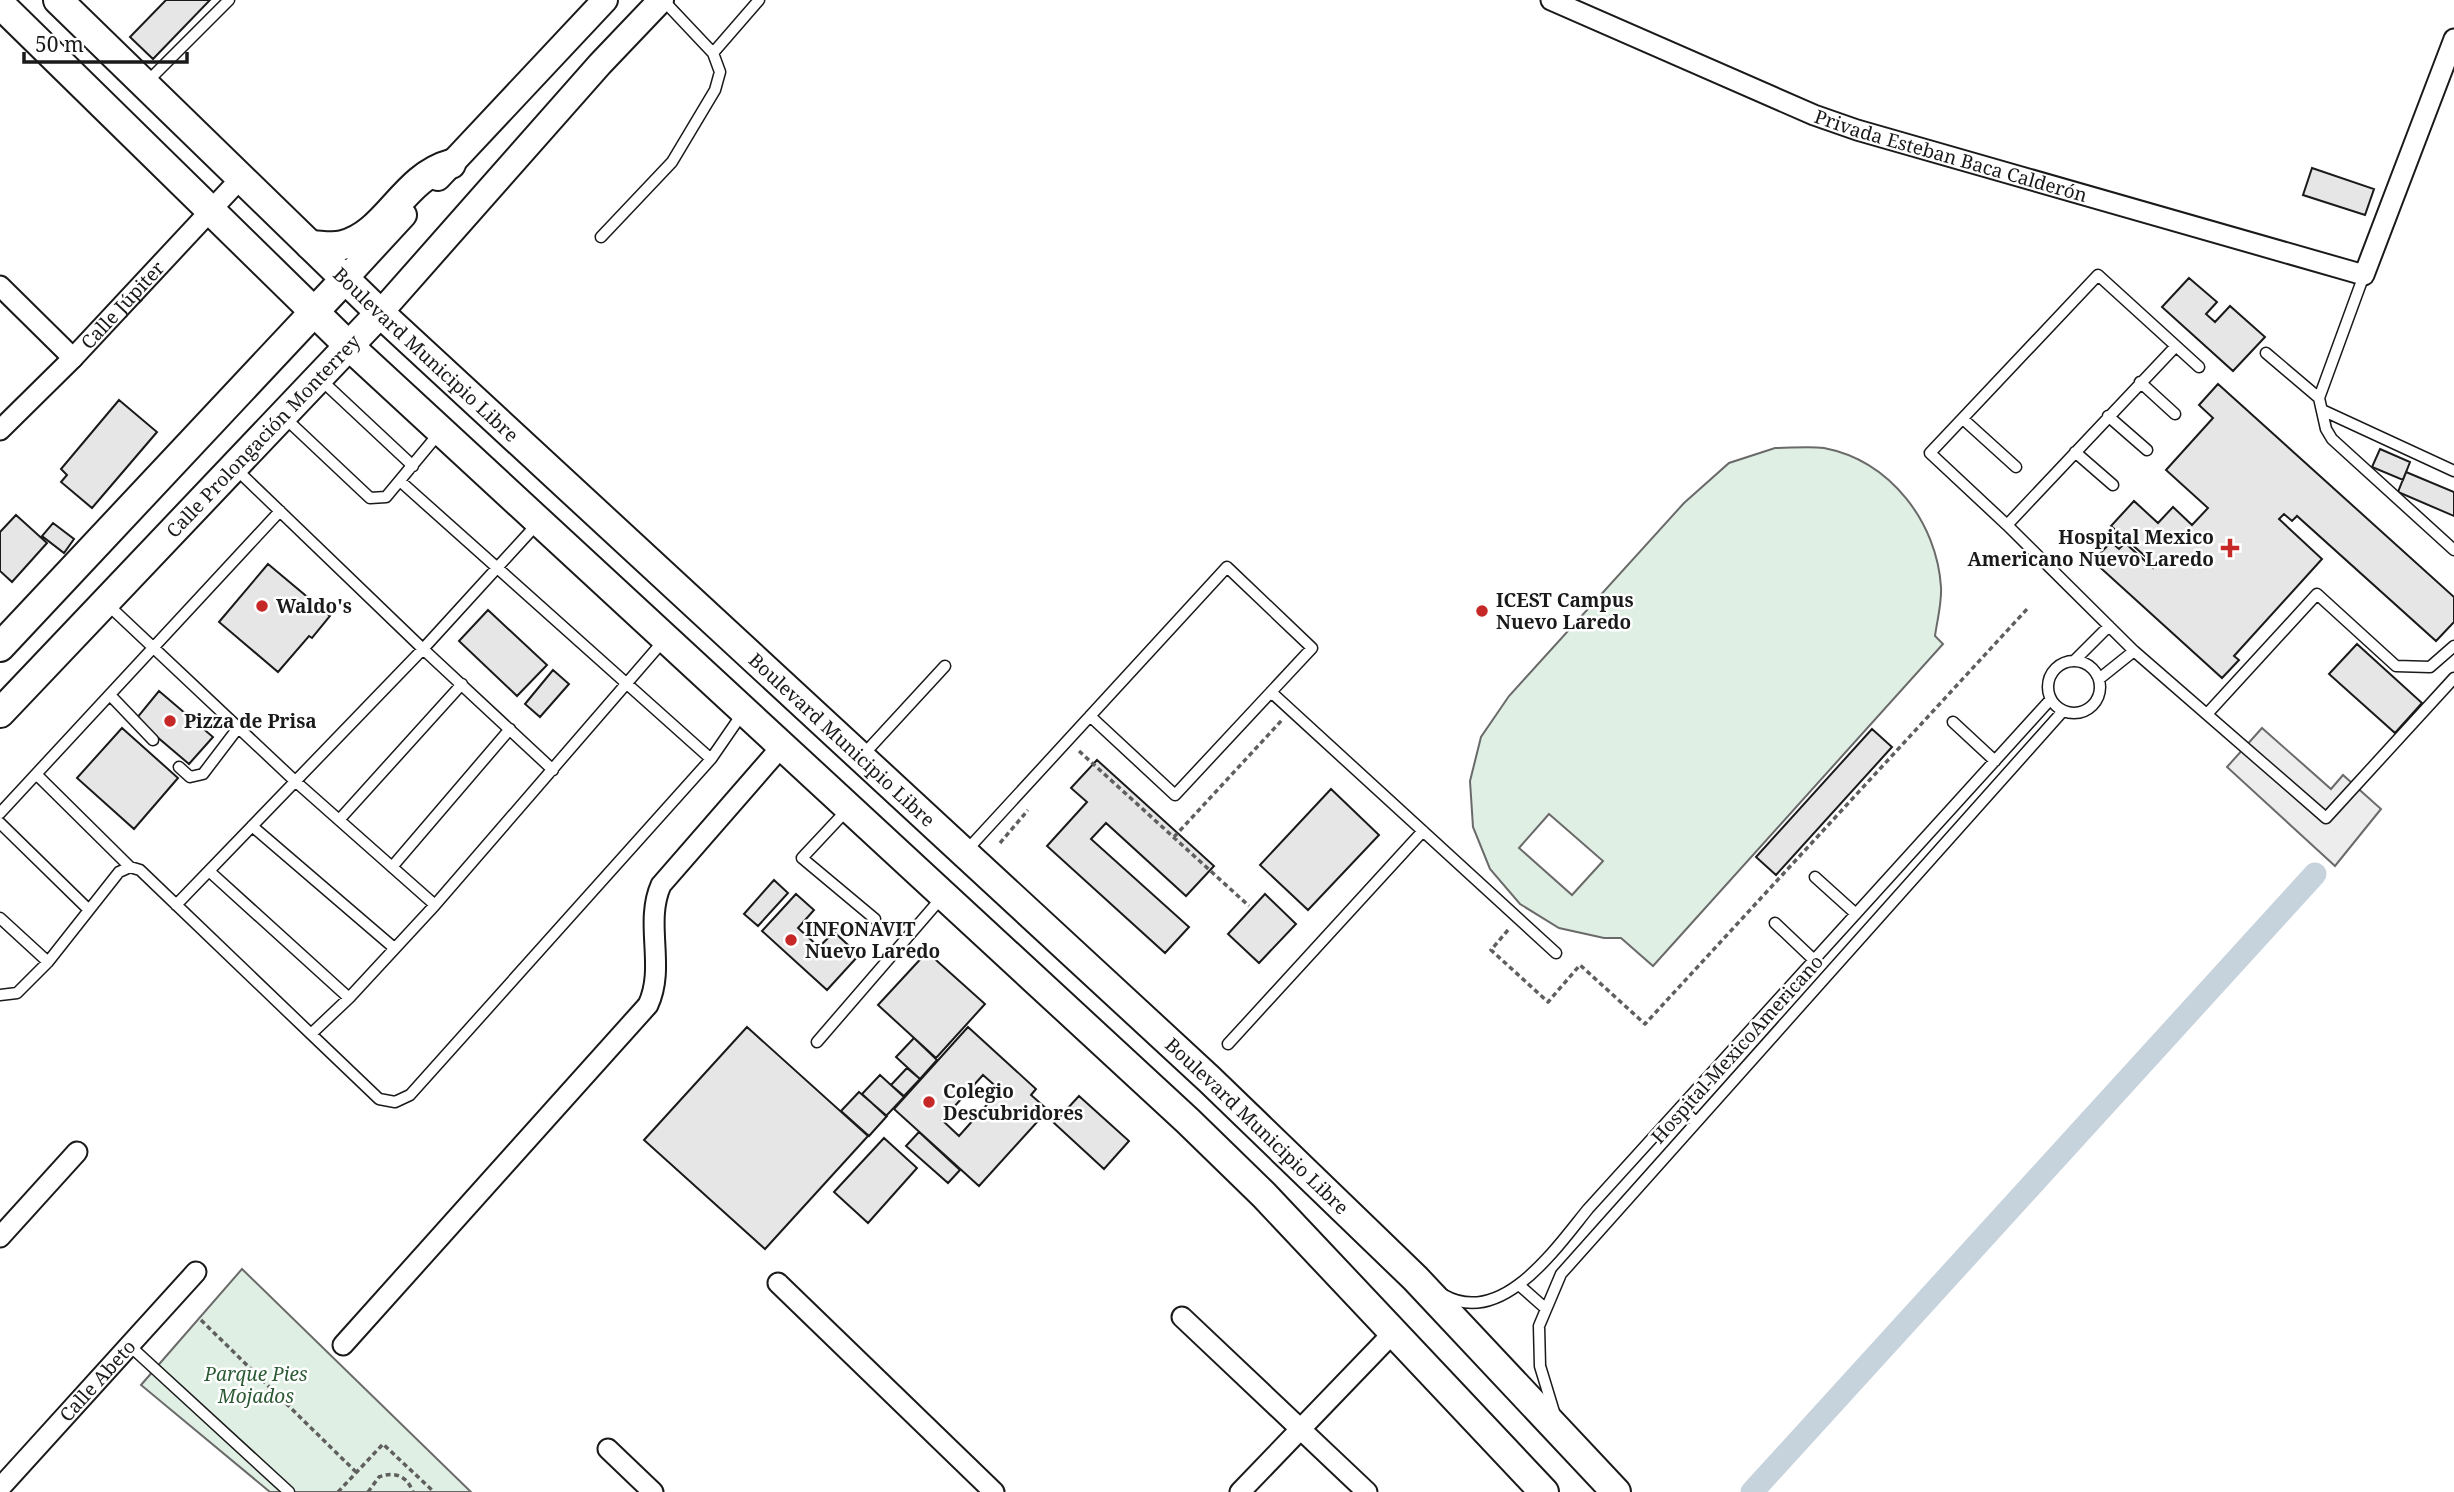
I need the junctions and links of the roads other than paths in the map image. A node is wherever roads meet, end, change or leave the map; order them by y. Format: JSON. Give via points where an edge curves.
{"nodes":[{"id":1,"x":58,"y":0,"type":"edge"},
{"id":2,"x":229,"y":0,"type":"edge"},
{"id":3,"x":605,"y":0,"type":"edge"},
{"id":4,"x":662,"y":0,"type":"edge"},
{"id":5,"x":759,"y":0,"type":"edge"},
{"id":6,"x":1551,"y":0,"type":"edge"},
{"id":7,"x":0,"y":4,"type":"edge"},
{"id":8,"x":2454,"y":39,"type":"edge"},
{"id":9,"x":713,"y":53,"type":"junction"},
{"id":10,"x":144,"y":85,"type":"junction"},
{"id":11,"x":113,"y":116,"type":"junction"},
{"id":12,"x":451,"y":164,"type":"junction"},
{"id":13,"x":241,"y":178,"type":"junction"},
{"id":14,"x":210,"y":210,"type":"junction"},
{"id":15,"x":601,"y":237,"type":"dead end"},
{"id":16,"x":310,"y":245,"type":"junction"},
{"id":17,"x":2364,"y":275,"type":"junction"},
{"id":18,"x":345,"y":279,"type":"junction"},
{"id":19,"x":0,"y":286,"type":"edge"},
{"id":20,"x":313,"y":311,"type":"junction"},
{"id":21,"x":380,"y":313,"type":"junction"},
{"id":22,"x":348,"y":345,"type":"junction"},
{"id":23,"x":2176,"y":346,"type":"junction"},
{"id":24,"x":2266,"y":353,"type":"dead end"},
{"id":25,"x":73,"y":358,"type":"junction"},
{"id":26,"x":2199,"y":367,"type":"dead end"},
{"id":27,"x":319,"y":377,"type":"junction"},
{"id":28,"x":2140,"y":382,"type":"junction"},
{"id":29,"x":2319,"y":398,"type":"junction"},
{"id":30,"x":2322,"y":410,"type":"junction"},
{"id":31,"x":2175,"y":415,"type":"dead end"},
{"id":32,"x":2108,"y":416,"type":"junction"},
{"id":33,"x":284,"y":417,"type":"junction"},
{"id":34,"x":1963,"y":419,"type":"junction"},
{"id":35,"x":0,"y":430,"type":"edge"},
{"id":36,"x":441,"y":432,"type":"junction"},
{"id":37,"x":2147,"y":450,"type":"dead end"},
{"id":38,"x":2075,"y":452,"type":"junction"},
{"id":39,"x":413,"y":466,"type":"junction"},
{"id":40,"x":2016,"y":467,"type":"dead end"},
{"id":41,"x":235,"y":468,"type":"junction"},
{"id":42,"x":2454,"y":471,"type":"edge"},
{"id":43,"x":400,"y":481,"type":"junction"},
{"id":44,"x":2113,"y":485,"type":"dead end"},
{"id":45,"x":280,"y":511,"type":"junction"},
{"id":46,"x":539,"y":522,"type":"junction"},
{"id":47,"x":2007,"y":525,"type":"junction"},
{"id":48,"x":2454,"y":550,"type":"edge"},
{"id":49,"x":496,"y":570,"type":"junction"},
{"id":50,"x":105,"y":603,"type":"junction"},
{"id":51,"x":696,"y":606,"type":"junction"},
{"id":52,"x":2109,"y":626,"type":"junction"},
{"id":53,"x":665,"y":639,"type":"junction"},
{"id":54,"x":2454,"y":646,"type":"edge"},
{"id":55,"x":0,"y":647,"type":"edge"},
{"id":56,"x":153,"y":649,"type":"junction"},
{"id":57,"x":423,"y":649,"type":"junction"},
{"id":58,"x":2134,"y":651,"type":"junction"},
{"id":59,"x":2074,"y":661,"type":"junction"},
{"id":60,"x":945,"y":666,"type":"dead end"},
{"id":61,"x":2454,"y":678,"type":"edge"},
{"id":62,"x":2099,"y":679,"type":"junction"},
{"id":63,"x":627,"y":683,"type":"junction"},
{"id":64,"x":462,"y":684,"type":"junction"},
{"id":65,"x":1271,"y":692,"type":"junction"},
{"id":66,"x":110,"y":695,"type":"junction"},
{"id":67,"x":2050,"y":700,"type":"junction"},
{"id":68,"x":745,"y":711,"type":"junction"},
{"id":69,"x":2063,"y":711,"type":"junction"},
{"id":70,"x":0,"y":713,"type":"edge"},
{"id":71,"x":2207,"y":714,"type":"junction"},
{"id":72,"x":1090,"y":716,"type":"junction"},
{"id":73,"x":1953,"y":722,"type":"dead end"},
{"id":74,"x":238,"y":728,"type":"junction"},
{"id":75,"x":510,"y":729,"type":"junction"},
{"id":76,"x":153,"y":740,"type":"dead end"},
{"id":77,"x":782,"y":746,"type":"junction"},
{"id":78,"x":861,"y":757,"type":"junction"},
{"id":79,"x":711,"y":760,"type":"junction"},
{"id":80,"x":1995,"y":761,"type":"junction"},
{"id":81,"x":179,"y":767,"type":"dead end"},
{"id":82,"x":554,"y":770,"type":"junction"},
{"id":83,"x":37,"y":775,"type":"junction"},
{"id":84,"x":295,"y":781,"type":"junction"},
{"id":85,"x":1968,"y":790,"type":"junction"},
{"id":86,"x":904,"y":797,"type":"junction"},
{"id":87,"x":1981,"y":803,"type":"junction"},
{"id":88,"x":849,"y":808,"type":"junction"},
{"id":89,"x":0,"y":813,"type":"edge"},
{"id":90,"x":339,"y":820,"type":"junction"},
{"id":91,"x":0,"y":822,"type":"edge"},
{"id":92,"x":252,"y":826,"type":"junction"},
{"id":93,"x":874,"y":831,"type":"junction"},
{"id":94,"x":1423,"y":831,"type":"junction"},
{"id":95,"x":964,"y":853,"type":"junction"},
{"id":96,"x":130,"y":867,"type":"junction"},
{"id":97,"x":392,"y":867,"type":"junction"},
{"id":98,"x":208,"y":871,"type":"junction"},
{"id":99,"x":1815,"y":877,"type":"dead end"},
{"id":100,"x":944,"y":895,"type":"junction"},
{"id":101,"x":176,"y":905,"type":"junction"},
{"id":102,"x":435,"y":905,"type":"junction"},
{"id":103,"x":88,"y":909,"type":"junction"},
{"id":104,"x":1859,"y":911,"type":"junction"},
{"id":105,"x":0,"y":918,"type":"edge"},
{"id":106,"x":875,"y":919,"type":"dead end"},
{"id":107,"x":1875,"y":921,"type":"junction"},
{"id":108,"x":1775,"y":923,"type":"dead end"},
{"id":109,"x":393,"y":947,"type":"junction"},
{"id":110,"x":1556,"y":953,"type":"dead end"},
{"id":111,"x":1814,"y":960,"type":"junction"},
{"id":112,"x":48,"y":962,"type":"junction"},
{"id":113,"x":0,"y":995,"type":"edge"},
{"id":114,"x":349,"y":998,"type":"junction"},
{"id":115,"x":311,"y":1034,"type":"junction"},
{"id":116,"x":817,"y":1042,"type":"dead end"},
{"id":117,"x":1228,"y":1044,"type":"dead end"},
{"id":118,"x":1681,"y":1107,"type":"junction"},
{"id":119,"x":1695,"y":1122,"type":"junction"},
{"id":120,"x":77,"y":1152,"type":"dead end"},
{"id":121,"x":1295,"y":1165,"type":"junction"},
{"id":122,"x":1264,"y":1195,"type":"junction"},
{"id":123,"x":0,"y":1237,"type":"edge"},
{"id":124,"x":196,"y":1272,"type":"dead end"},
{"id":125,"x":1415,"y":1278,"type":"junction"},
{"id":126,"x":778,"y":1283,"type":"dead end"},
{"id":127,"x":1519,"y":1285,"type":"junction"},
{"id":128,"x":1545,"y":1308,"type":"junction"},
{"id":129,"x":1182,"y":1317,"type":"dead end"},
{"id":130,"x":1392,"y":1334,"type":"junction"},
{"id":131,"x":343,"y":1345,"type":"dead end"},
{"id":132,"x":130,"y":1346,"type":"junction"},
{"id":133,"x":1301,"y":1429,"type":"junction"},
{"id":134,"x":1573,"y":1447,"type":"junction"},
{"id":135,"x":608,"y":1449,"type":"dead end"},
{"id":136,"x":0,"y":1488,"type":"edge"},
{"id":137,"x":289,"y":1492,"type":"edge"},
{"id":138,"x":653,"y":1492,"type":"edge"},
{"id":139,"x":994,"y":1492,"type":"edge"},
{"id":140,"x":1240,"y":1492,"type":"edge"},
{"id":141,"x":1367,"y":1492,"type":"edge"},
{"id":142,"x":1544,"y":1492,"type":"edge"},
{"id":143,"x":1616,"y":1492,"type":"edge"}],
"edges":[{"from":1,"to":10,"type":"main road","name":"Boulevard Municipio Libre"},
{"from":2,"to":10,"type":"lane"},
{"from":3,"to":12,"type":"street"},
{"from":4,"to":9,"type":"lane"},
{"from":4,"to":21,"type":"street","name":"Calle Prolongación Monterrey","via":[[607,55]]},
{"from":5,"to":9,"type":"lane"},
{"from":6,"to":17,"type":"street","name":"Privada Esteban Baca Calderón","via":[[1857,130]]},
{"from":7,"to":11,"type":"main road"},
{"from":8,"to":17,"type":"street"},
{"from":9,"to":15,"type":"lane","via":[[720,72],[715,90],[672,162]]},
{"from":10,"to":11,"type":"main road"},
{"from":10,"to":13,"type":"main road","name":"Boulevard Municipio Libre"},
{"from":11,"to":14,"type":"main road"},
{"from":12,"to":16,"type":"main road","via":[[432,169],[354,242]]},
{"from":12,"to":18,"type":"street"},
{"from":13,"to":14,"type":"street","name":"Calle Júpiter"},
{"from":13,"to":16,"type":"main road","name":"Boulevard Municipio Libre"},
{"from":14,"to":20,"type":"main road"},
{"from":14,"to":25,"type":"street","name":"Calle Júpiter"},
{"from":16,"to":18,"type":"main road","name":"Boulevard Municipio Libre"},
{"from":17,"to":29,"type":"lane"},
{"from":18,"to":20,"type":"main road"},
{"from":18,"to":21,"type":"main road","name":"Boulevard Municipio Libre"},
{"from":19,"to":25,"type":"street"},
{"from":20,"to":22,"type":"main road"},
{"from":20,"to":55,"type":"main road"},
{"from":21,"to":22,"type":"main road","name":"Calle Prolongación Monterrey"},
{"from":21,"to":51,"type":"main road","name":"Boulevard Municipio Libre"},
{"from":22,"to":27,"type":"main road","name":"Calle Prolongación Monterrey"},
{"from":22,"to":36,"type":"main road"},
{"from":23,"to":26,"type":"lane"},
{"from":23,"to":28,"type":"lane"},
{"from":23,"to":34,"type":"lane","via":[[2098,275]]},
{"from":24,"to":29,"type":"lane"},
{"from":25,"to":35,"type":"street","name":"Calle Júpiter"},
{"from":27,"to":33,"type":"main road","name":"Calle Prolongación Monterrey"},
{"from":27,"to":39,"type":"lane"},
{"from":28,"to":31,"type":"lane"},
{"from":28,"to":32,"type":"lane"},
{"from":29,"to":30,"type":"lane"},
{"from":30,"to":42,"type":"lane"},
{"from":30,"to":48,"type":"lane","via":[[2332,439]]},
{"from":32,"to":37,"type":"lane"},
{"from":32,"to":38,"type":"lane"},
{"from":33,"to":41,"type":"main road","name":"Calle Prolongación Monterrey"},
{"from":33,"to":43,"type":"lane","via":[[370,498],[386,497]]},
{"from":34,"to":40,"type":"lane"},
{"from":34,"to":47,"type":"lane","via":[[1930,453]]},
{"from":36,"to":39,"type":"lane"},
{"from":36,"to":46,"type":"main road"},
{"from":38,"to":44,"type":"lane"},
{"from":38,"to":47,"type":"lane"},
{"from":39,"to":43,"type":"lane"},
{"from":41,"to":45,"type":"lane"},
{"from":41,"to":50,"type":"main road","name":"Calle Prolongación Monterrey"},
{"from":43,"to":49,"type":"lane"},
{"from":45,"to":56,"type":"lane"},
{"from":45,"to":57,"type":"lane"},
{"from":46,"to":49,"type":"lane"},
{"from":46,"to":53,"type":"main road"},
{"from":47,"to":52,"type":"lane"},
{"from":49,"to":57,"type":"lane"},
{"from":49,"to":63,"type":"lane"},
{"from":50,"to":56,"type":"lane"},
{"from":50,"to":70,"type":"main road","name":"Calle Prolongación Monterrey"},
{"from":51,"to":53,"type":"main road"},
{"from":51,"to":78,"type":"main road","name":"Boulevard Municipio Libre"},
{"from":52,"to":58,"type":"lane"},
{"from":52,"to":59,"type":"lane"},
{"from":53,"to":63,"type":"lane"},
{"from":53,"to":68,"type":"main road"},
{"from":54,"to":71,"type":"lane","via":[[2430,667],[2396,666],[2317,594]]},
{"from":56,"to":66,"type":"lane"},
{"from":56,"to":74,"type":"lane"},
{"from":57,"to":64,"type":"lane"},
{"from":57,"to":84,"type":"lane"},
{"from":58,"to":62,"type":"lane"},
{"from":58,"to":71,"type":"lane"},
{"from":59,"to":62,"type":"lane","via":[[2088,664]]},
{"from":59,"to":67,"type":"lane","via":[[2062,663],[2050,675]]},
{"from":60,"to":78,"type":"lane"},
{"from":61,"to":71,"type":"lane","via":[[2326,818]]},
{"from":62,"to":69,"type":"lane","via":[[2094,704],[2080,713]]},
{"from":63,"to":79,"type":"lane"},
{"from":63,"to":82,"type":"lane"},
{"from":64,"to":75,"type":"lane"},
{"from":64,"to":90,"type":"lane"},
{"from":65,"to":72,"type":"lane","via":[[1175,795]]},
{"from":65,"to":72,"type":"lane","via":[[1311,648],[1227,567]]},
{"from":65,"to":94,"type":"lane"},
{"from":66,"to":76,"type":"lane"},
{"from":66,"to":83,"type":"lane"},
{"from":67,"to":69,"type":"lane"},
{"from":67,"to":80,"type":"lane","name":"Hospital MexicoAmericano"},
{"from":68,"to":77,"type":"main road"},
{"from":68,"to":79,"type":"lane"},
{"from":69,"to":87,"type":"lane","name":"Hospital MexicoAmericano"},
{"from":72,"to":95,"type":"lane"},
{"from":73,"to":80,"type":"lane"},
{"from":74,"to":81,"type":"lane","via":[[203,774],[190,777]]},
{"from":74,"to":84,"type":"lane"},
{"from":75,"to":82,"type":"lane"},
{"from":75,"to":97,"type":"lane"},
{"from":77,"to":88,"type":"main road"},
{"from":77,"to":131,"type":"street","via":[[661,885],[655,900],[656,980],[648,1005]]},
{"from":78,"to":86,"type":"main road","name":"Boulevard Municipio Libre"},
{"from":79,"to":115,"type":"lane","via":[[410,1095],[395,1102],[379,1099]]},
{"from":80,"to":85,"type":"lane","name":"Hospital MexicoAmericano"},
{"from":82,"to":102,"type":"lane"},
{"from":83,"to":89,"type":"lane"},
{"from":83,"to":96,"type":"lane"},
{"from":84,"to":90,"type":"lane"},
{"from":84,"to":92,"type":"lane"},
{"from":85,"to":87,"type":"lane"},
{"from":85,"to":104,"type":"lane","name":"Hospital MexicoAmericano"},
{"from":86,"to":93,"type":"main road"},
{"from":86,"to":95,"type":"main road","name":"Boulevard Municipio Libre"},
{"from":87,"to":107,"type":"lane","name":"Hospital MexicoAmericano"},
{"from":88,"to":93,"type":"main road"},
{"from":88,"to":106,"type":"lane","via":[[802,858]]},
{"from":90,"to":97,"type":"lane"},
{"from":91,"to":103,"type":"lane"},
{"from":92,"to":98,"type":"lane"},
{"from":92,"to":109,"type":"lane"},
{"from":93,"to":100,"type":"main road"},
{"from":94,"to":110,"type":"lane"},
{"from":94,"to":117,"type":"lane"},
{"from":95,"to":121,"type":"main road","name":"Boulevard Municipio Libre","via":[[1209,1079]]},
{"from":96,"to":101,"type":"lane","via":[[140,870]]},
{"from":96,"to":103,"type":"lane","via":[[119,872]]},
{"from":97,"to":102,"type":"lane"},
{"from":98,"to":101,"type":"lane"},
{"from":98,"to":114,"type":"lane"},
{"from":99,"to":104,"type":"lane"},
{"from":100,"to":116,"type":"lane"},
{"from":100,"to":122,"type":"main road"},
{"from":101,"to":115,"type":"lane"},
{"from":102,"to":109,"type":"lane"},
{"from":103,"to":112,"type":"lane"},
{"from":104,"to":107,"type":"lane"},
{"from":104,"to":111,"type":"lane","name":"Hospital MexicoAmericano"},
{"from":105,"to":112,"type":"lane"},
{"from":107,"to":119,"type":"lane","name":"Hospital MexicoAmericano"},
{"from":108,"to":111,"type":"lane"},
{"from":109,"to":114,"type":"lane"},
{"from":111,"to":118,"type":"lane","name":"Hospital MexicoAmericano"},
{"from":112,"to":113,"type":"lane","via":[[17,993]]},
{"from":114,"to":115,"type":"lane"},
{"from":118,"to":119,"type":"lane"},
{"from":118,"to":127,"type":"lane","name":"Hospital MexicoAmericano"},
{"from":119,"to":128,"type":"lane","name":"Hospital MexicoAmericano","via":[[1561,1274]]},
{"from":120,"to":123,"type":"street"},
{"from":121,"to":122,"type":"main road"},
{"from":121,"to":125,"type":"main road","name":"Boulevard Municipio Libre"},
{"from":122,"to":130,"type":"main road"},
{"from":124,"to":132,"type":"street","name":"Calle Abeto"},
{"from":125,"to":127,"type":"lane","name":"Hospital MexicoAmericano","via":[[1454,1300],[1470,1302]]},
{"from":125,"to":134,"type":"main road","name":"Boulevard Municipio Libre"},
{"from":126,"to":139,"type":"street"},
{"from":127,"to":128,"type":"lane"},
{"from":128,"to":134,"type":"lane","name":"Hospital MexicoAmericano","via":[[1538,1326],[1540,1366],[1552,1408]]},
{"from":129,"to":133,"type":"street"},
{"from":130,"to":133,"type":"street"},
{"from":130,"to":142,"type":"main road"},
{"from":132,"to":136,"type":"street","name":"Calle Abeto"},
{"from":132,"to":137,"type":"lane"},
{"from":133,"to":140,"type":"street"},
{"from":133,"to":141,"type":"street"},
{"from":134,"to":143,"type":"main road","name":"Boulevard Municipio Libre"},
{"from":135,"to":138,"type":"street"}]}
